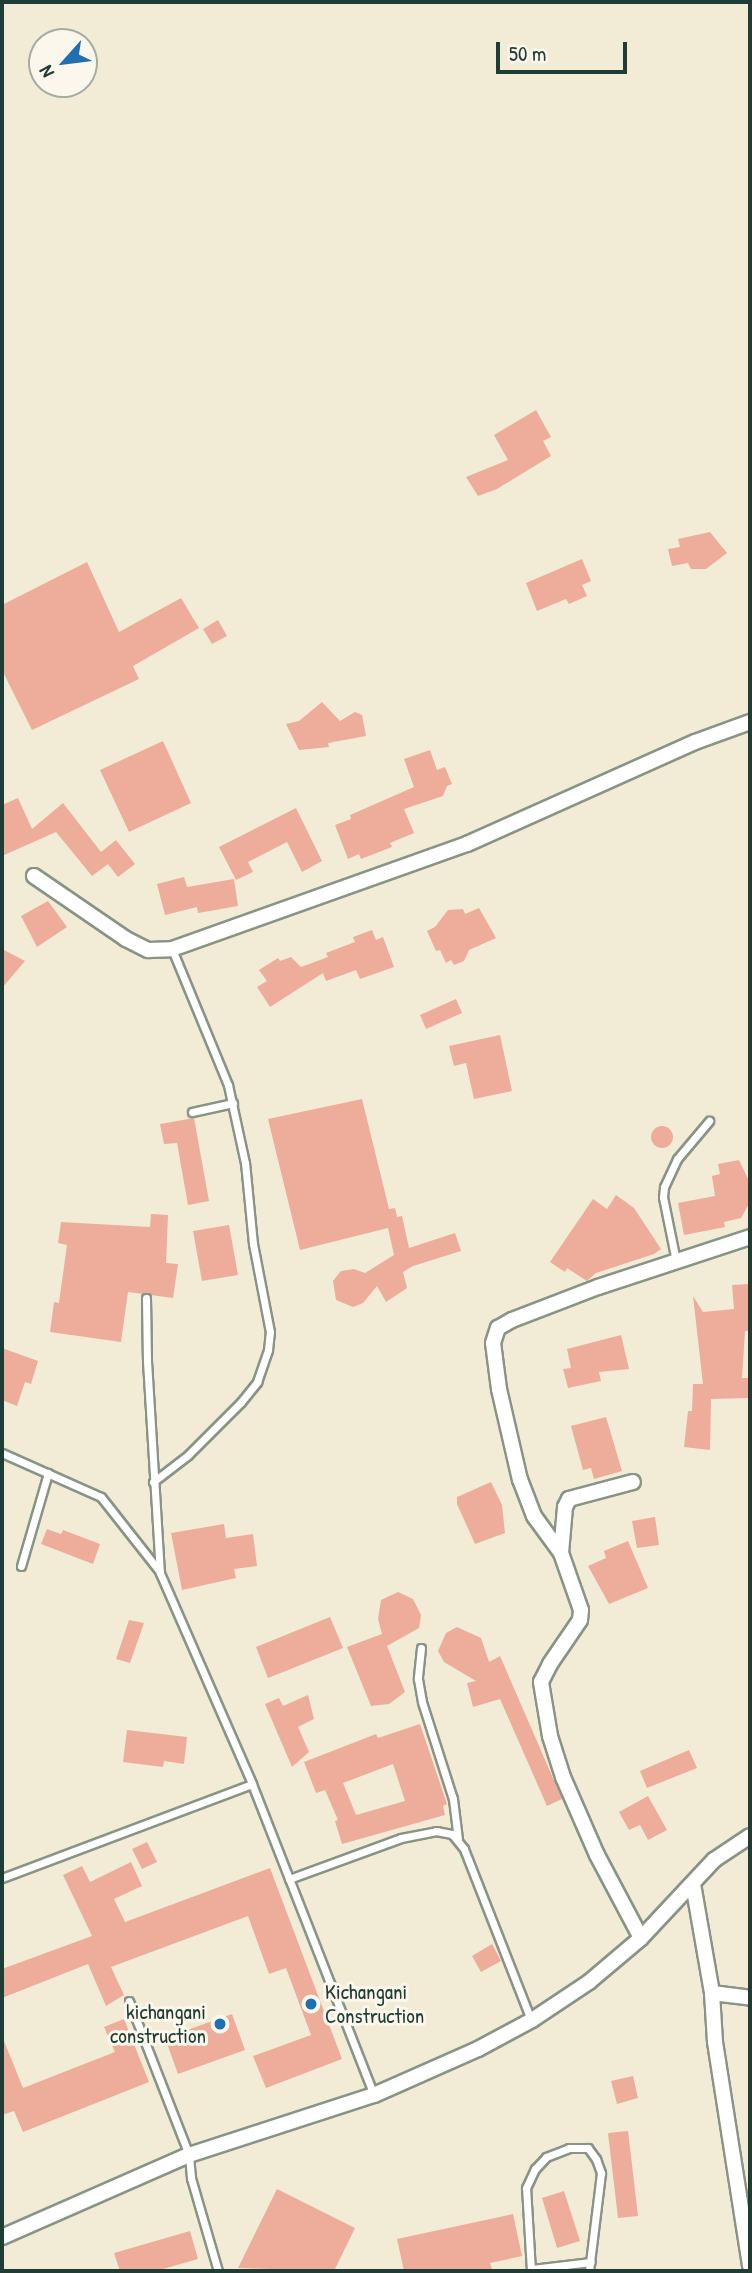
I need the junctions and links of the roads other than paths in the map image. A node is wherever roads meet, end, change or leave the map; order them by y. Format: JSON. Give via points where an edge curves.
{"nodes":[{"id":1,"x":750,"y":722,"type":"edge"},
{"id":2,"x":34,"y":876,"type":"dead end"},
{"id":3,"x":172,"y":949,"type":"junction"},
{"id":4,"x":233,"y":1103,"type":"junction"},
{"id":5,"x":192,"y":1112,"type":"dead end"},
{"id":6,"x":709,"y":1121,"type":"dead end"},
{"id":7,"x":750,"y":1237,"type":"edge"},
{"id":8,"x":676,"y":1261,"type":"junction"},
{"id":9,"x":146,"y":1298,"type":"dead end"},
{"id":10,"x":2,"y":1454,"type":"edge"},
{"id":11,"x":48,"y":1472,"type":"junction"},
{"id":12,"x":153,"y":1482,"type":"junction"},
{"id":13,"x":633,"y":1482,"type":"dead end"},
{"id":14,"x":561,"y":1553,"type":"junction"},
{"id":15,"x":21,"y":1566,"type":"dead end"},
{"id":16,"x":160,"y":1573,"type":"junction"},
{"id":17,"x":421,"y":1648,"type":"dead end"},
{"id":18,"x":252,"y":1784,"type":"junction"},
{"id":19,"x":750,"y":1836,"type":"edge"},
{"id":20,"x":458,"y":1839,"type":"junction"},
{"id":21,"x":2,"y":1878,"type":"edge"},
{"id":22,"x":289,"y":1879,"type":"junction"},
{"id":23,"x":693,"y":1884,"type":"junction"},
{"id":24,"x":640,"y":1938,"type":"junction"},
{"id":25,"x":712,"y":1993,"type":"junction"},
{"id":26,"x":750,"y":1998,"type":"edge"},
{"id":27,"x":129,"y":2001,"type":"dead end"},
{"id":28,"x":532,"y":2020,"type":"junction"},
{"id":29,"x":374,"y":2095,"type":"junction"},
{"id":30,"x":189,"y":2155,"type":"junction"},
{"id":31,"x":2,"y":2237,"type":"edge"},
{"id":32,"x":591,"y":2262,"type":"junction"},
{"id":33,"x":750,"y":2266,"type":"edge"},
{"id":34,"x":531,"y":2270,"type":"edge"},
{"id":35,"x":218,"y":2271,"type":"edge"},
{"id":36,"x":589,"y":2271,"type":"edge"}],
"edges":[{"from":1,"to":3,"type":"street","via":[[467,844]]},
{"from":2,"to":3,"type":"street","via":[[125,939],[148,950]]},
{"from":3,"to":4,"type":"lane"},
{"from":4,"to":5,"type":"lane"},
{"from":4,"to":12,"type":"lane","via":[[253,1244],[268,1311],[268,1350],[257,1382],[242,1402]]},
{"from":6,"to":8,"type":"lane","via":[[677,1159],[664,1187]]},
{"from":7,"to":8,"type":"street"},
{"from":8,"to":14,"type":"street","via":[[512,1320],[498,1328],[494,1337],[499,1389],[520,1480],[534,1516]]},
{"from":9,"to":12,"type":"lane"},
{"from":10,"to":11,"type":"lane"},
{"from":11,"to":15,"type":"lane"},
{"from":11,"to":16,"type":"lane","via":[[101,1497]]},
{"from":12,"to":16,"type":"lane"},
{"from":13,"to":14,"type":"street","via":[[569,1499]]},
{"from":14,"to":24,"type":"street","via":[[581,1615],[541,1682],[544,1709],[563,1777]]},
{"from":16,"to":18,"type":"lane"},
{"from":17,"to":20,"type":"lane","via":[[418,1679],[422,1702],[453,1799]]},
{"from":18,"to":21,"type":"lane"},
{"from":18,"to":22,"type":"lane"},
{"from":19,"to":23,"type":"street","via":[[714,1860]]},
{"from":20,"to":22,"type":"lane","via":[[436,1831],[401,1838]]},
{"from":20,"to":28,"type":"lane"},
{"from":22,"to":29,"type":"lane"},
{"from":23,"to":24,"type":"street"},
{"from":23,"to":25,"type":"street"},
{"from":24,"to":28,"type":"street","via":[[589,1982]]},
{"from":25,"to":26,"type":"street"},
{"from":25,"to":33,"type":"street","via":[[715,2042]]},
{"from":27,"to":30,"type":"lane"},
{"from":28,"to":29,"type":"street"},
{"from":29,"to":30,"type":"street"},
{"from":30,"to":31,"type":"street"},
{"from":30,"to":35,"type":"lane","via":[[191,2178]]},
{"from":32,"to":34,"type":"lane"},
{"from":32,"to":34,"type":"lane","via":[[601,2174],[588,2148],[569,2148],[545,2157],[526,2188]]},
{"from":32,"to":36,"type":"lane"}]}
